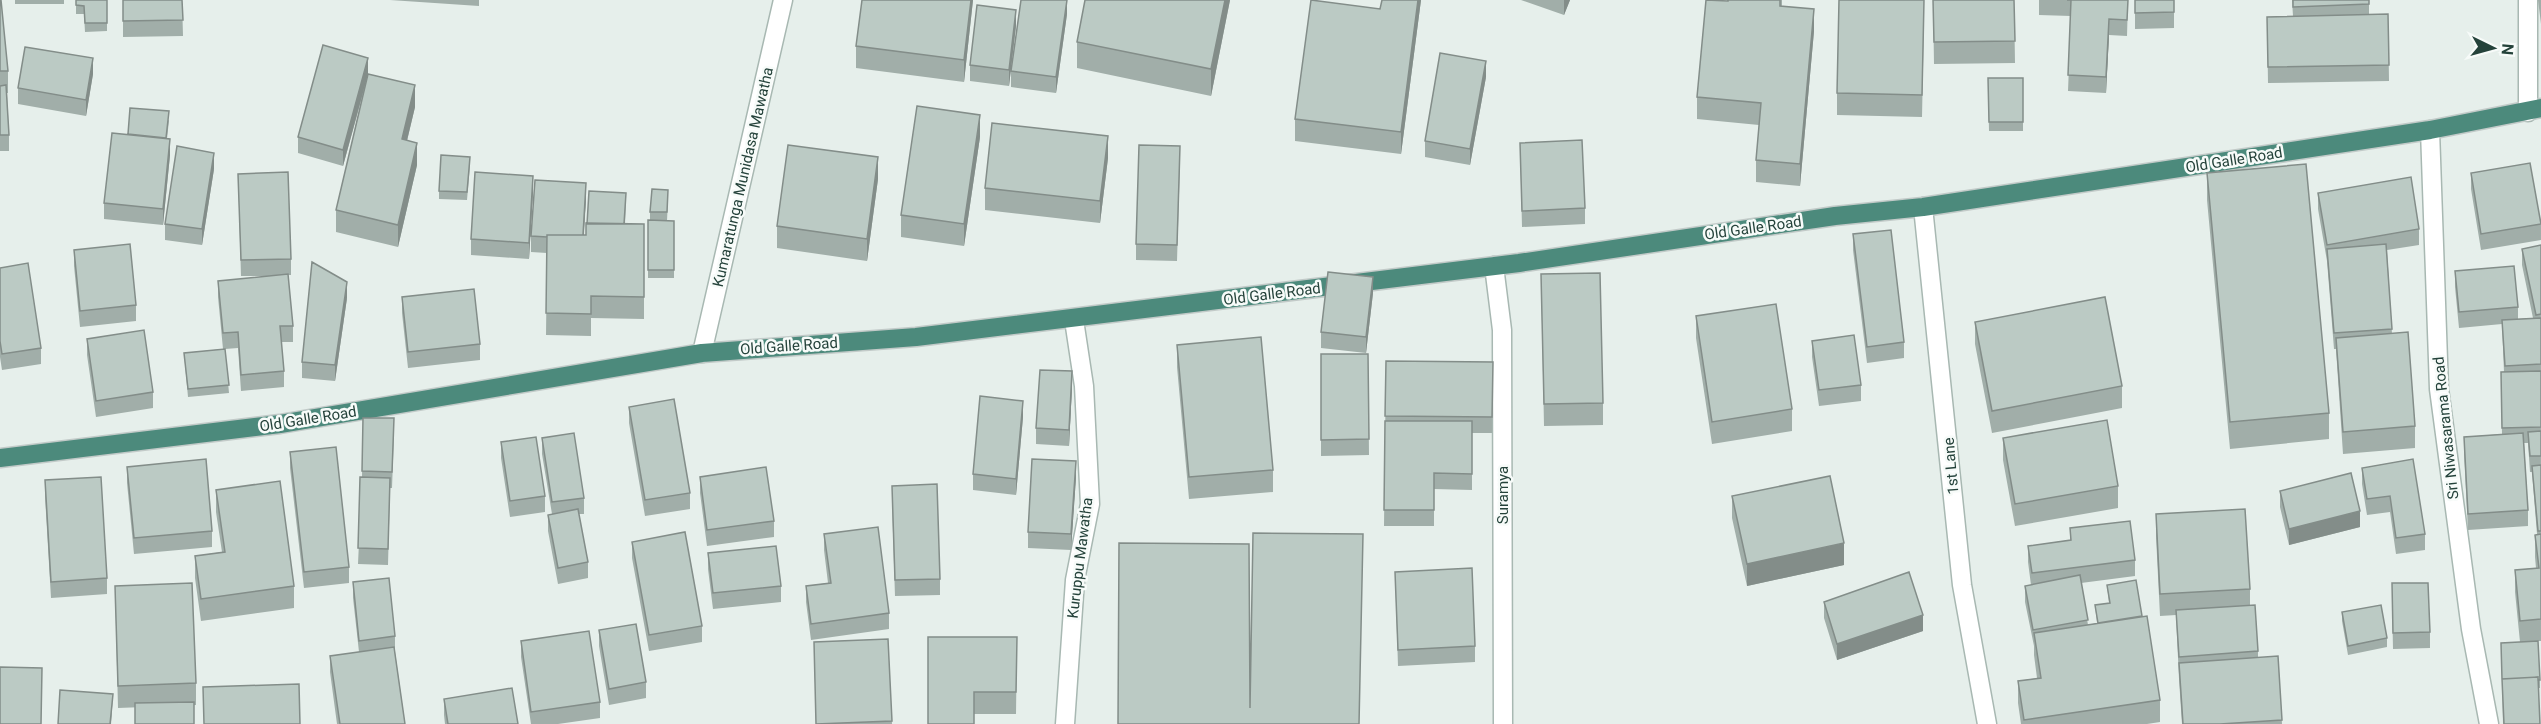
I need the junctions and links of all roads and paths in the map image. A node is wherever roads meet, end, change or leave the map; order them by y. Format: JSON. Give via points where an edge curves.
{"nodes":[{"id":1,"x":783,"y":0,"type":"edge"},
{"id":2,"x":2528,"y":0,"type":"edge"},
{"id":3,"x":2535,"y":110,"type":"edge"},
{"id":4,"x":2430,"y":130,"type":"junction"},
{"id":5,"x":1923,"y":207,"type":"junction"},
{"id":6,"x":1494,"y":266,"type":"junction"},
{"id":7,"x":1074,"y":320,"type":"junction"},
{"id":8,"x":702,"y":354,"type":"junction"},
{"id":9,"x":0,"y":458,"type":"edge"},
{"id":10,"x":1065,"y":724,"type":"edge"},
{"id":11,"x":1503,"y":724,"type":"edge"},
{"id":12,"x":1987,"y":724,"type":"edge"},
{"id":13,"x":2489,"y":724,"type":"edge"}],
"edges":[{"from":1,"to":8,"type":"street","name":"Kumaratunga Munidasa Mawatha"},
{"from":2,"to":3,"type":"street"},
{"from":3,"to":4,"type":"highway","name":"Old Galle Road"},
{"from":4,"to":5,"type":"highway","name":"Old Galle Road"},
{"from":4,"to":13,"type":"street","name":"Sri Niwasarama Road","via":[[2439,389],[2471,629]]},
{"from":5,"to":6,"type":"highway","name":"Old Galle Road","via":[[1835,216]]},
{"from":5,"to":12,"type":"street","name":"1st Lane","via":[[1962,585]]},
{"from":6,"to":7,"type":"highway","name":"Old Galle Road"},
{"from":6,"to":11,"type":"street","name":"Suramya","via":[[1502,330]]},
{"from":7,"to":8,"type":"highway","name":"Old Galle Road","via":[[916,338]]},
{"from":7,"to":10,"type":"street","name":"Kuruppu Mawatha","via":[[1084,386],[1090,504],[1075,580]]},
{"from":8,"to":9,"type":"highway","name":"Old Galle Road","via":[[280,424]]}]}
